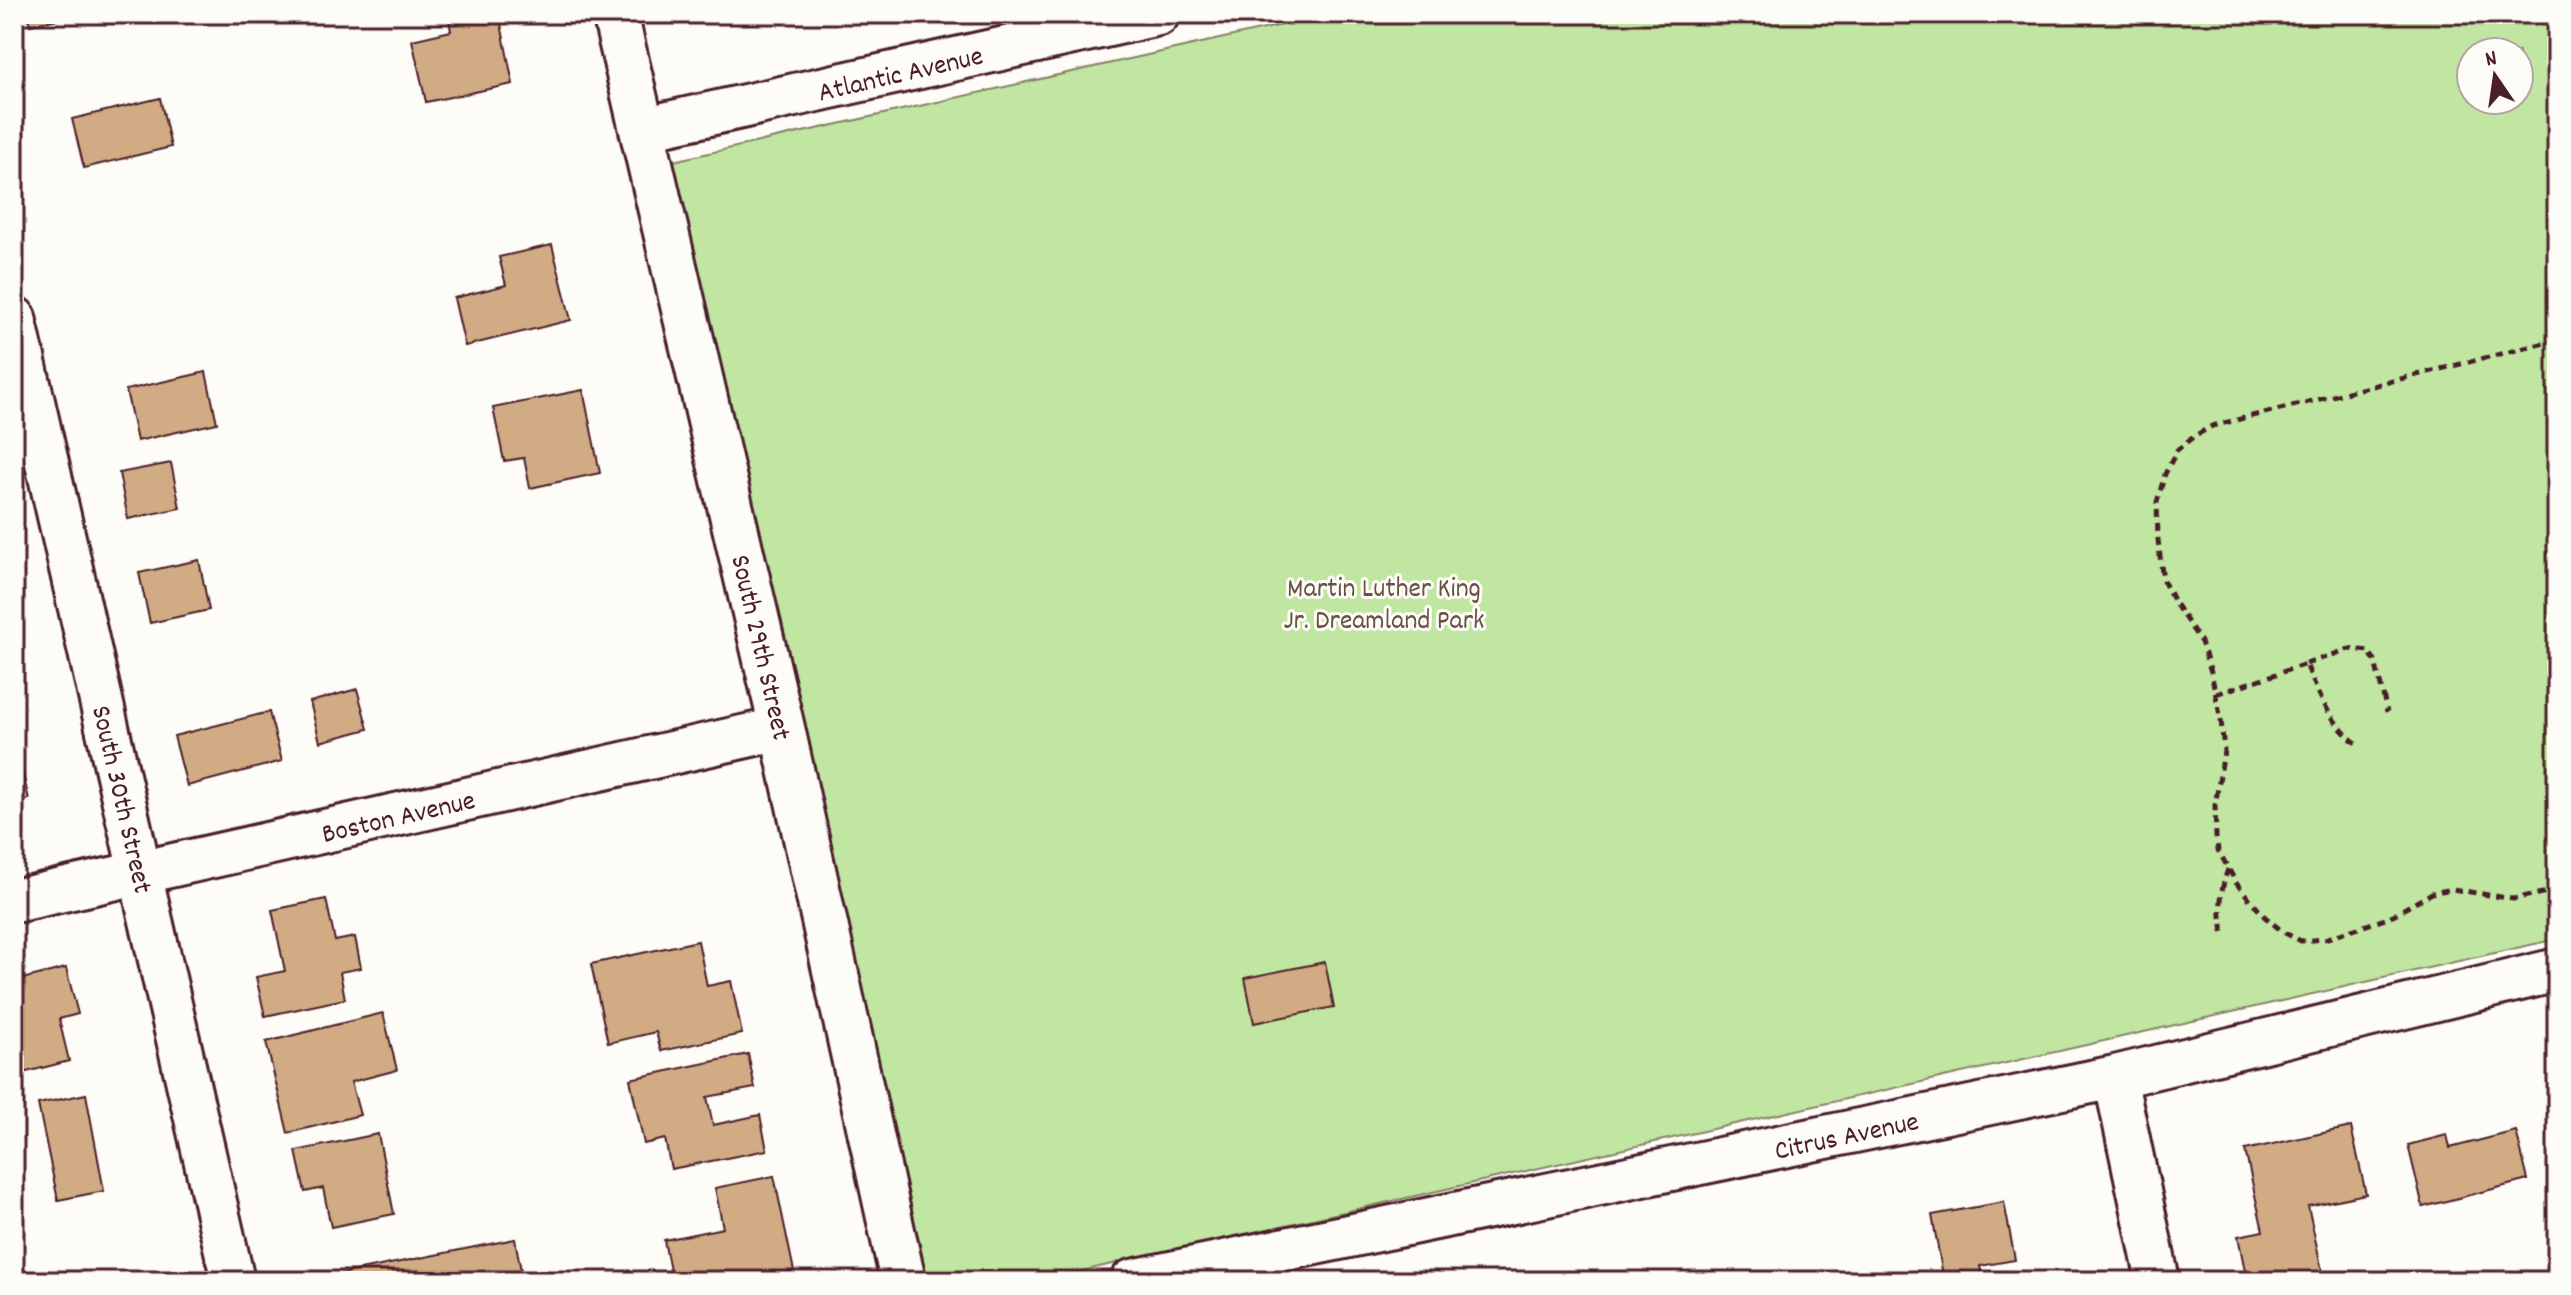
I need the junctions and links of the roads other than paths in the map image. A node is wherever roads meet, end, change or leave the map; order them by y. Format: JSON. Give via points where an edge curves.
{"nodes":[{"id":1,"x":615,"y":14,"type":"edge"},
{"id":2,"x":1158,"y":14,"type":"edge"},
{"id":3,"x":642,"y":129,"type":"junction"},
{"id":4,"x":14,"y":318,"type":"edge"},
{"id":5,"x":782,"y":728,"type":"junction"},
{"id":6,"x":141,"y":874,"type":"junction"},
{"id":7,"x":14,"y":901,"type":"edge"},
{"id":8,"x":2557,"y":970,"type":"edge"},
{"id":9,"x":2115,"y":1077,"type":"junction"},
{"id":10,"x":233,"y":1281,"type":"edge"},
{"id":11,"x":903,"y":1281,"type":"edge"},
{"id":12,"x":1132,"y":1281,"type":"edge"},
{"id":13,"x":2158,"y":1281,"type":"edge"}],
"edges":[{"from":1,"to":3,"type":"street","name":"South 29th Street"},
{"from":2,"to":3,"type":"street","name":"Atlantic Avenue"},
{"from":3,"to":5,"type":"street","name":"South 29th Street"},
{"from":4,"to":6,"type":"street","name":"South 30th Street"},
{"from":5,"to":6,"type":"street","name":"Boston Avenue"},
{"from":5,"to":11,"type":"street","name":"South 29th Street"},
{"from":6,"to":7,"type":"street","name":"Boston Avenue"},
{"from":6,"to":10,"type":"street","name":"South 30th Street"},
{"from":8,"to":9,"type":"street","name":"Citrus Avenue"},
{"from":9,"to":12,"type":"street","name":"Citrus Avenue"},
{"from":9,"to":13,"type":"street"}]}
